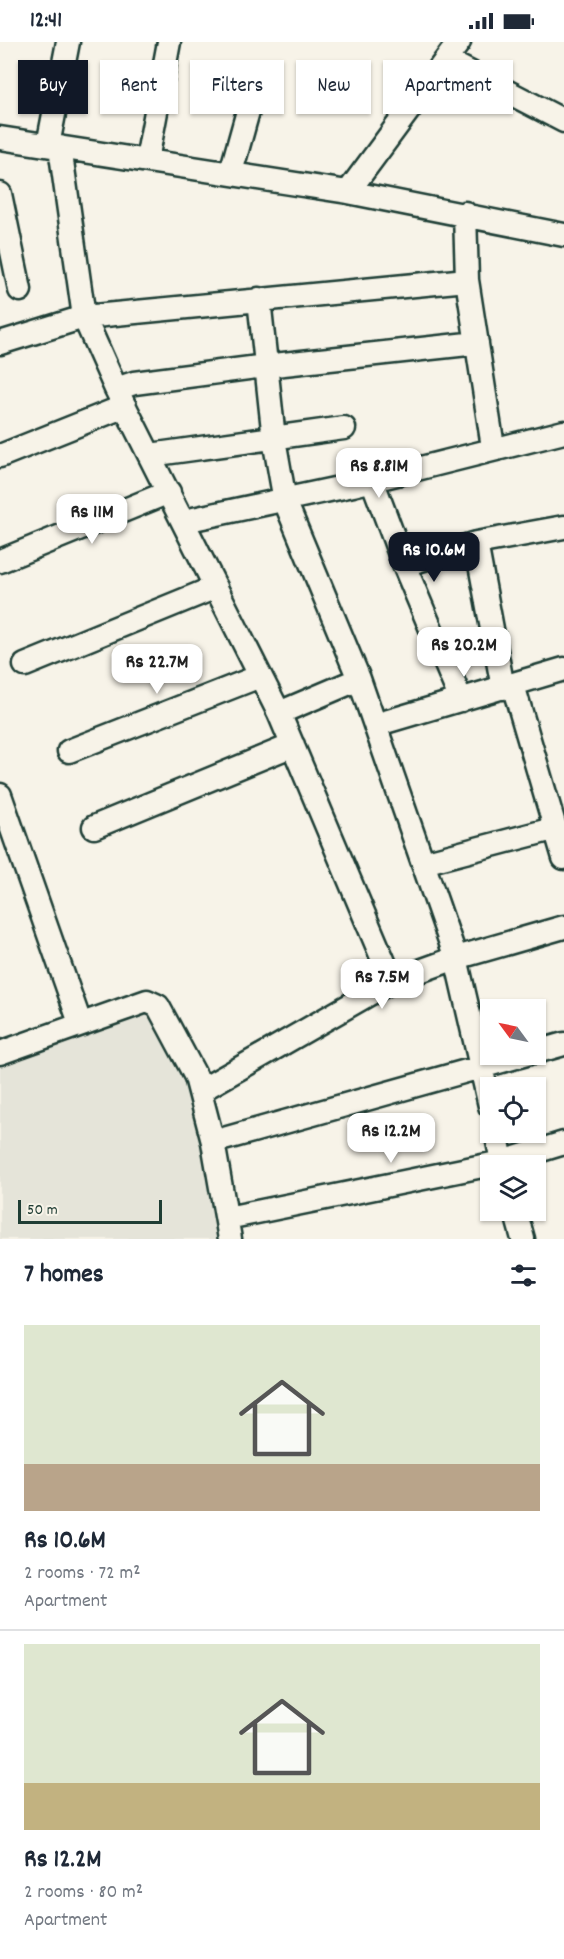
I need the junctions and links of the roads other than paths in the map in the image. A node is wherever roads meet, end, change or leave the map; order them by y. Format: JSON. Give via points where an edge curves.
{"nodes":[{"id":1,"x":68,"y":42,"type":"edge"},
{"id":2,"x":169,"y":42,"type":"edge"},
{"id":3,"x":453,"y":51,"type":"edge"},
{"id":4,"x":247,"y":114,"type":"edge"},
{"id":5,"x":564,"y":121,"type":"edge"},
{"id":6,"x":0,"y":138,"type":"edge"},
{"id":7,"x":54,"y":146,"type":"junction"},
{"id":8,"x":147,"y":160,"type":"junction"},
{"id":9,"x":231,"y":172,"type":"junction"},
{"id":10,"x":348,"y":192,"type":"junction"},
{"id":11,"x":0,"y":194,"type":"edge"},
{"id":12,"x":465,"y":213,"type":"junction"},
{"id":13,"x":562,"y":230,"type":"edge"},
{"id":14,"x":467,"y":280,"type":"junction"},
{"id":15,"x":20,"y":290,"type":"dead end"},
{"id":16,"x":259,"y":299,"type":"junction"},
{"id":17,"x":84,"y":317,"type":"junction"},
{"id":18,"x":0,"y":343,"type":"edge"},
{"id":19,"x":477,"y":343,"type":"junction"},
{"id":20,"x":265,"y":366,"type":"junction"},
{"id":21,"x":121,"y":397,"type":"junction"},
{"id":22,"x":344,"y":428,"type":"dead end"},
{"id":23,"x":564,"y":432,"type":"edge"},
{"id":24,"x":274,"y":439,"type":"junction"},
{"id":25,"x":494,"y":447,"type":"junction"},
{"id":26,"x":150,"y":455,"type":"junction"},
{"id":27,"x":0,"y":456,"type":"edge"},
{"id":28,"x":372,"y":480,"type":"junction"},
{"id":29,"x":169,"y":492,"type":"junction"},
{"id":30,"x":285,"y":501,"type":"junction"},
{"id":31,"x":184,"y":521,"type":"junction"},
{"id":32,"x":564,"y":527,"type":"edge"},
{"id":33,"x":476,"y":543,"type":"junction"},
{"id":34,"x":0,"y":561,"type":"edge"},
{"id":35,"x":404,"y":565,"type":"junction"},
{"id":36,"x":216,"y":587,"type":"junction"},
{"id":37,"x":26,"y":665,"type":"dead end"},
{"id":38,"x":564,"y":669,"type":"edge"},
{"id":39,"x":260,"y":676,"type":"junction"},
{"id":40,"x":360,"y":679,"type":"junction"},
{"id":41,"x":508,"y":686,"type":"junction"},
{"id":42,"x":461,"y":700,"type":"junction"},
{"id":43,"x":279,"y":713,"type":"junction"},
{"id":44,"x":375,"y":725,"type":"junction"},
{"id":45,"x":293,"y":745,"type":"junction"},
{"id":46,"x":69,"y":751,"type":"dead end"},
{"id":47,"x":0,"y":795,"type":"edge"},
{"id":48,"x":94,"y":827,"type":"dead end"},
{"id":49,"x":553,"y":829,"type":"junction"},
{"id":50,"x":564,"y":858,"type":"edge"},
{"id":51,"x":423,"y":862,"type":"junction"},
{"id":52,"x":564,"y":927,"type":"edge"},
{"id":53,"x":456,"y":958,"type":"junction"},
{"id":54,"x":392,"y":981,"type":"junction"},
{"id":55,"x":80,"y":1023,"type":"junction"},
{"id":56,"x":564,"y":1044,"type":"edge"},
{"id":57,"x":546,"y":1049,"type":"edge"},
{"id":58,"x":0,"y":1053,"type":"edge"},
{"id":59,"x":489,"y":1065,"type":"edge"},
{"id":60,"x":482,"y":1067,"type":"junction"},
{"id":61,"x":484,"y":1077,"type":"edge"},
{"id":62,"x":200,"y":1091,"type":"junction"},
{"id":63,"x":213,"y":1142,"type":"junction"},
{"id":64,"x":564,"y":1143,"type":"edge"},
{"id":65,"x":529,"y":1155,"type":"edge"},
{"id":66,"x":480,"y":1169,"type":"edge"},
{"id":67,"x":518,"y":1221,"type":"edge"},
{"id":68,"x":228,"y":1229,"type":"edge"},
{"id":69,"x":523,"y":1239,"type":"edge"}],
"edges":[{"from":1,"to":7,"type":"street"},
{"from":2,"to":8,"type":"street"},
{"from":3,"to":5,"type":"street"},
{"from":3,"to":10,"type":"street"},
{"from":4,"to":9,"type":"street"},
{"from":6,"to":7,"type":"street"},
{"from":7,"to":8,"type":"street"},
{"from":7,"to":17,"type":"street"},
{"from":8,"to":9,"type":"street"},
{"from":9,"to":10,"type":"street"},
{"from":10,"to":12,"type":"street"},
{"from":11,"to":15,"type":"street"},
{"from":12,"to":13,"type":"street"},
{"from":12,"to":14,"type":"street"},
{"from":14,"to":16,"type":"street"},
{"from":14,"to":19,"type":"street"},
{"from":16,"to":17,"type":"street"},
{"from":16,"to":20,"type":"street"},
{"from":17,"to":18,"type":"street"},
{"from":17,"to":21,"type":"street"},
{"from":19,"to":20,"type":"street"},
{"from":19,"to":25,"type":"street"},
{"from":20,"to":21,"type":"street","via":[[134,383]]},
{"from":20,"to":24,"type":"street"},
{"from":21,"to":26,"type":"street"},
{"from":21,"to":27,"type":"street"},
{"from":22,"to":24,"type":"street"},
{"from":23,"to":25,"type":"street"},
{"from":24,"to":26,"type":"street"},
{"from":24,"to":30,"type":"street"},
{"from":25,"to":28,"type":"street"},
{"from":26,"to":29,"type":"street"},
{"from":28,"to":30,"type":"street"},
{"from":28,"to":35,"type":"street"},
{"from":29,"to":31,"type":"street"},
{"from":29,"to":34,"type":"street"},
{"from":30,"to":31,"type":"street"},
{"from":30,"to":40,"type":"street"},
{"from":31,"to":36,"type":"street"},
{"from":32,"to":33,"type":"street"},
{"from":33,"to":35,"type":"street"},
{"from":33,"to":41,"type":"street"},
{"from":35,"to":42,"type":"street"},
{"from":36,"to":37,"type":"street"},
{"from":36,"to":39,"type":"street"},
{"from":38,"to":41,"type":"street"},
{"from":39,"to":43,"type":"street"},
{"from":39,"to":46,"type":"street"},
{"from":40,"to":43,"type":"street"},
{"from":40,"to":44,"type":"street"},
{"from":41,"to":42,"type":"street"},
{"from":41,"to":49,"type":"street"},
{"from":42,"to":44,"type":"street"},
{"from":43,"to":45,"type":"street"},
{"from":44,"to":51,"type":"street"},
{"from":45,"to":48,"type":"street"},
{"from":45,"to":54,"type":"street"},
{"from":47,"to":55,"type":"street"},
{"from":49,"to":50,"type":"street"},
{"from":49,"to":51,"type":"street"},
{"from":51,"to":53,"type":"street"},
{"from":52,"to":53,"type":"street"},
{"from":53,"to":54,"type":"street"},
{"from":53,"to":60,"type":"street"},
{"from":54,"to":62,"type":"street"},
{"from":55,"to":58,"type":"street"},
{"from":55,"to":62,"type":"street","via":[[153,1002],[162,1011]]},
{"from":56,"to":57,"type":"street"},
{"from":59,"to":60,"type":"street"},
{"from":60,"to":61,"type":"street"},
{"from":60,"to":63,"type":"street"},
{"from":62,"to":63,"type":"street"},
{"from":63,"to":68,"type":"street"},
{"from":64,"to":65,"type":"street"},
{"from":66,"to":68,"type":"street"},
{"from":67,"to":69,"type":"street"}]}
